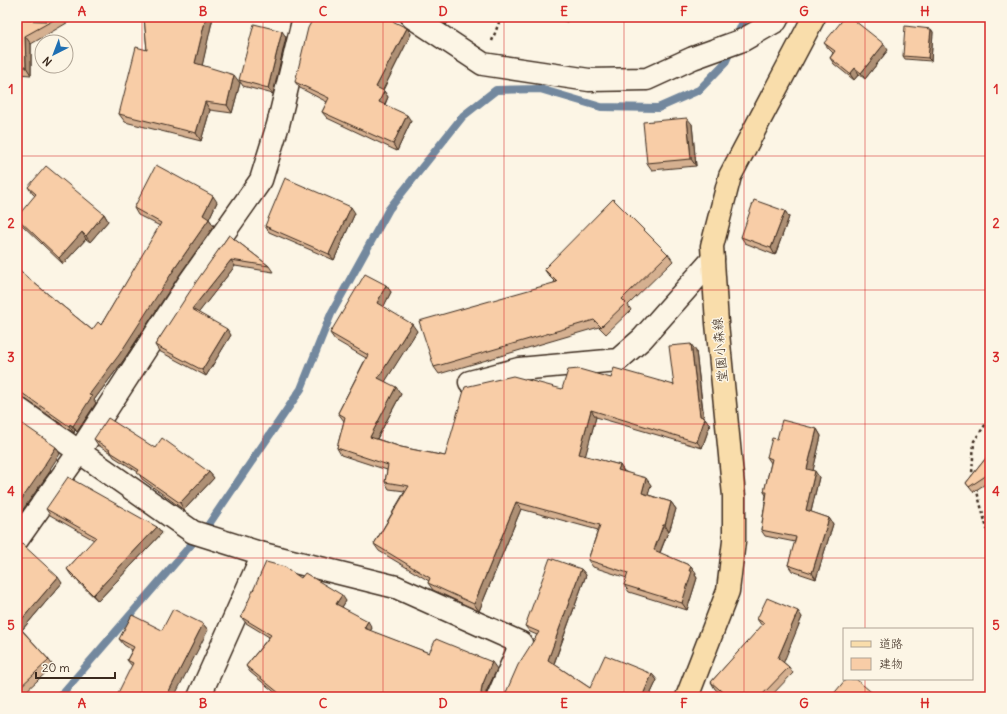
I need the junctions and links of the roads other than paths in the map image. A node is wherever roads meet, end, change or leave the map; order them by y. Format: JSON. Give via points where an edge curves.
{"nodes":[{"id":1,"x":304,"y":17,"type":"edge"},
{"id":2,"x":412,"y":17,"type":"edge"},
{"id":3,"x":778,"y":17,"type":"edge"},
{"id":4,"x":814,"y":17,"type":"edge"},
{"id":5,"x":712,"y":260,"type":"junction"},
{"id":6,"x":470,"y":382,"type":"dead end"},
{"id":7,"x":17,"y":408,"type":"edge"},
{"id":8,"x":79,"y":452,"type":"junction"},
{"id":9,"x":17,"y":540,"type":"edge"},
{"id":10,"x":263,"y":554,"type":"junction"},
{"id":11,"x":199,"y":697,"type":"edge"},
{"id":12,"x":498,"y":697,"type":"edge"},
{"id":13,"x":687,"y":697,"type":"edge"}],
"edges":[{"from":1,"to":8,"type":"street","via":[[262,180],[190,281]]},
{"from":2,"to":3,"type":"street","via":[[482,64],[596,80],[647,79],[693,58],[743,40],[776,21]]},
{"from":4,"to":5,"type":"main road","name":"堂園小森線","via":[[730,176],[712,246]]},
{"from":5,"to":6,"type":"street","via":[[642,339],[618,360],[519,369]]},
{"from":5,"to":13,"type":"main road","name":"堂園小森線","via":[[734,496],[734,541],[728,591]]},
{"from":7,"to":8,"type":"street"},
{"from":8,"to":9,"type":"street"},
{"from":8,"to":10,"type":"street","via":[[193,532]]},
{"from":10,"to":11,"type":"street"},
{"from":10,"to":12,"type":"street","via":[[396,587],[522,643]]}]}
